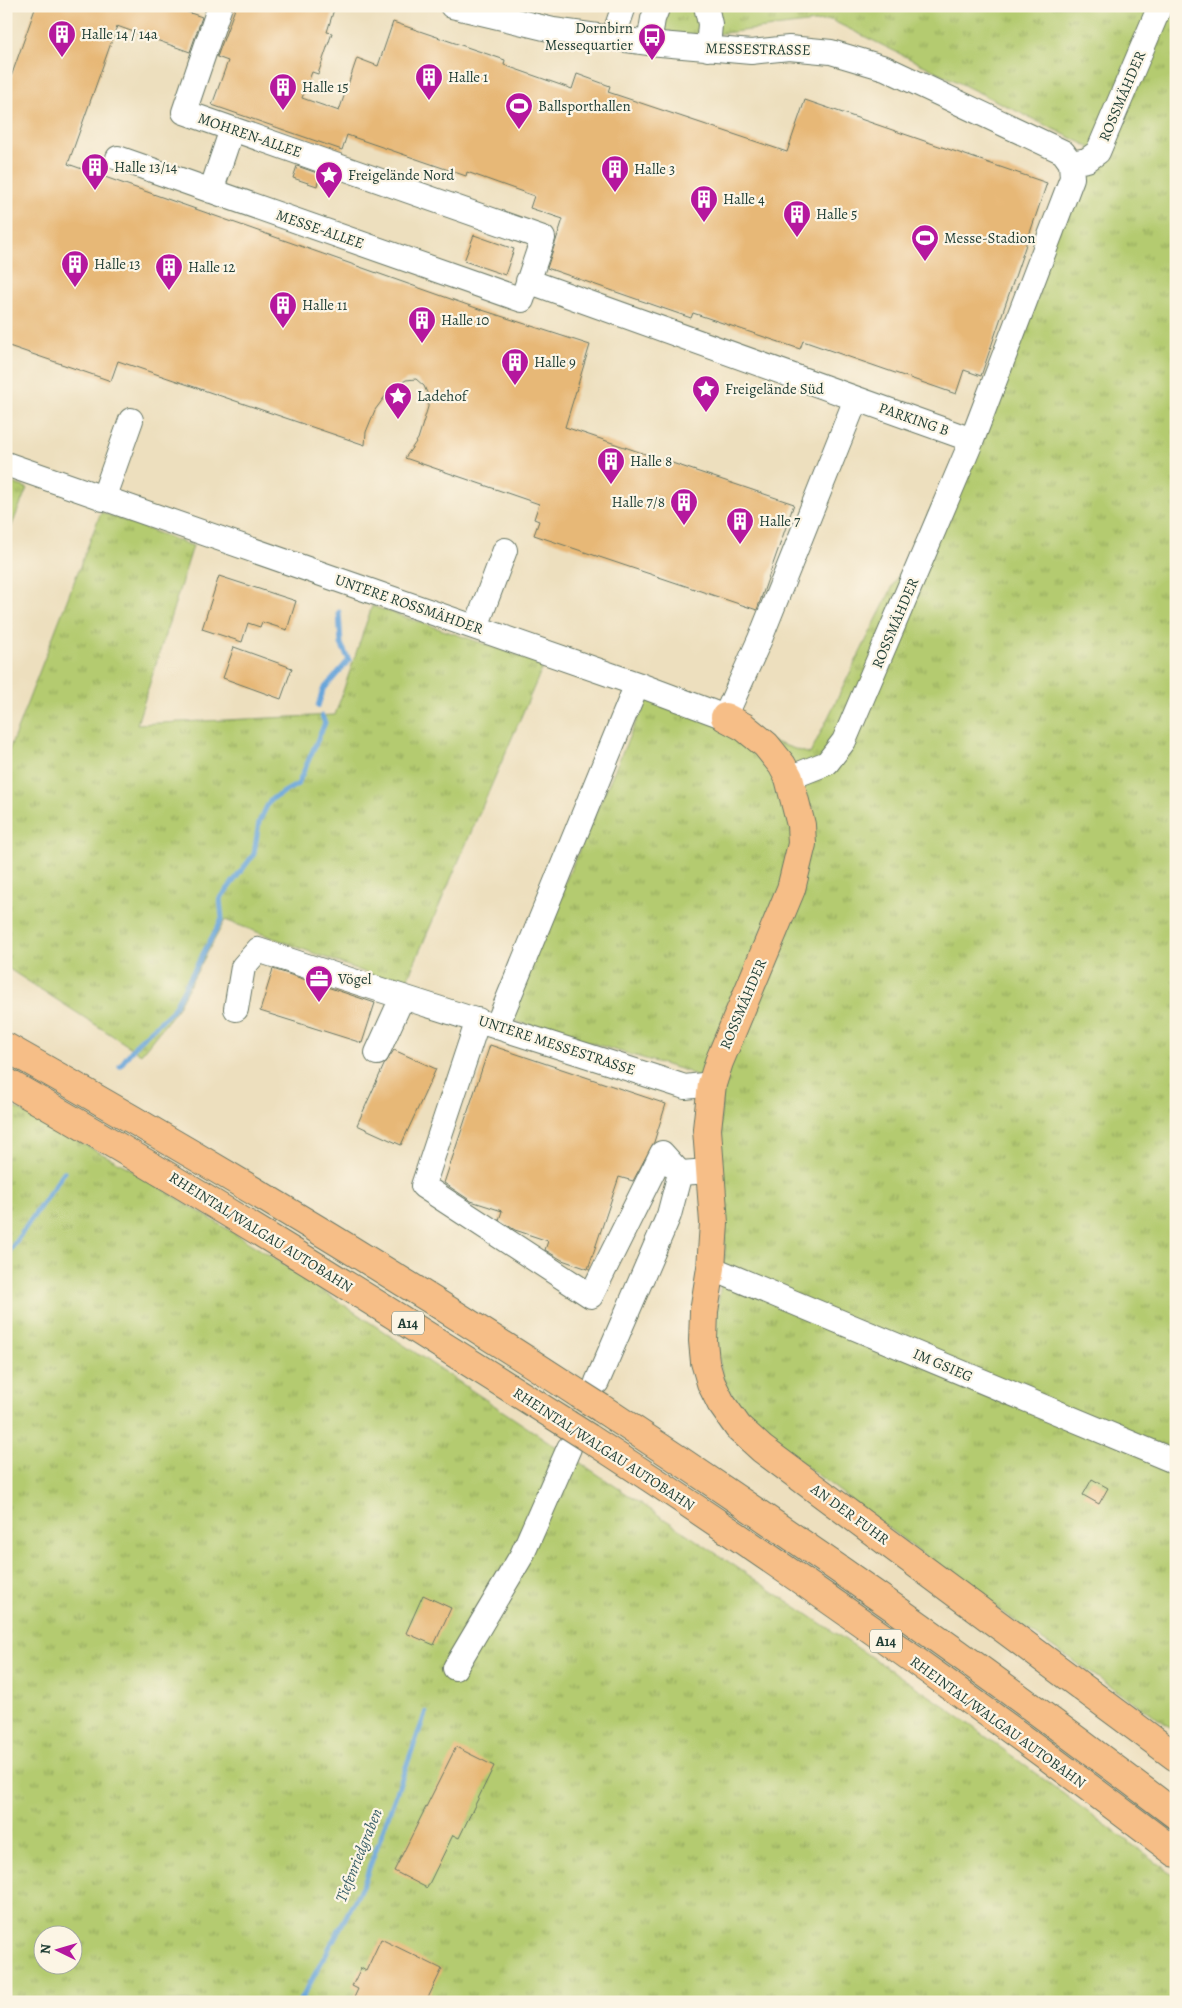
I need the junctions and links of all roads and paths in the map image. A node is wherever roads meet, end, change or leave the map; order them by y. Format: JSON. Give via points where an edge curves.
{"nodes":[{"id":1,"x":220,"y":6,"type":"edge"},
{"id":2,"x":452,"y":6,"type":"edge"},
{"id":3,"x":624,"y":6,"type":"edge"},
{"id":4,"x":658,"y":6,"type":"edge"},
{"id":5,"x":706,"y":6,"type":"edge"},
{"id":6,"x":1160,"y":6,"type":"edge"},
{"id":7,"x":613,"y":38,"type":"junction"},
{"id":8,"x":649,"y":43,"type":"junction"},
{"id":9,"x":708,"y":49,"type":"junction"},
{"id":10,"x":232,"y":129,"type":"junction"},
{"id":11,"x":118,"y":158,"type":"dead end"},
{"id":12,"x":1071,"y":164,"type":"junction"},
{"id":13,"x":211,"y":191,"type":"junction"},
{"id":14,"x":525,"y":290,"type":"junction"},
{"id":15,"x":856,"y":399,"type":"junction"},
{"id":16,"x":131,"y":420,"type":"dead end"},
{"id":17,"x":972,"y":440,"type":"junction"},
{"id":18,"x":6,"y":464,"type":"edge"},
{"id":19,"x":103,"y":498,"type":"junction"},
{"id":20,"x":505,"y":550,"type":"dead end"},
{"id":21,"x":476,"y":627,"type":"junction"},
{"id":22,"x":637,"y":684,"type":"junction"},
{"id":23,"x":725,"y":717,"type":"junction"},
{"id":24,"x":789,"y":778,"type":"junction"},
{"id":25,"x":402,"y":998,"type":"junction"},
{"id":26,"x":236,"y":1009,"type":"dead end"},
{"id":27,"x":488,"y":1023,"type":"junction"},
{"id":28,"x":6,"y":1047,"type":"edge"},
{"id":29,"x":377,"y":1053,"type":"dead end"},
{"id":30,"x":6,"y":1082,"type":"edge"},
{"id":31,"x":712,"y":1084,"type":"junction"},
{"id":32,"x":709,"y":1172,"type":"junction"},
{"id":33,"x":680,"y":1173,"type":"junction"},
{"id":34,"x":711,"y":1268,"type":"junction"},
{"id":35,"x":592,"y":1395,"type":"junction"},
{"id":36,"x":575,"y":1437,"type":"junction"},
{"id":37,"x":1176,"y":1462,"type":"edge"},
{"id":38,"x":455,"y":1668,"type":"dead end"},
{"id":39,"x":1176,"y":1757,"type":"edge"},
{"id":40,"x":1176,"y":1815,"type":"edge"},
{"id":41,"x":1176,"y":1853,"type":"edge"}],
"edges":[{"from":1,"to":10,"type":"street","name":"MOHREN-ALLEE","via":[[184,112]]},
{"from":2,"to":7,"type":"street","name":"MESSESTRASSE","via":[[553,30]]},
{"from":3,"to":7,"type":"street"},
{"from":4,"to":8,"type":"street"},
{"from":5,"to":9,"type":"street","via":[[710,24]]},
{"from":6,"to":12,"type":"street","name":"ROSSMÄHDER","via":[[1098,152],[1087,160]]},
{"from":7,"to":8,"type":"street","name":"MESSESTRASSE"},
{"from":8,"to":9,"type":"street","name":"MESSESTRASSE"},
{"from":9,"to":12,"type":"street","name":"MESSESTRASSE","via":[[751,52],[790,48],[831,52],[885,68],[1063,152]]},
{"from":10,"to":13,"type":"street"},
{"from":10,"to":14,"type":"street","name":"MOHREN-ALLEE","via":[[543,238]]},
{"from":11,"to":13,"type":"street","name":"MESSE-ALLEE"},
{"from":12,"to":17,"type":"street","name":"ROSSMÄHDER","via":[[1072,178]]},
{"from":13,"to":14,"type":"street","name":"MESSE-ALLEE"},
{"from":14,"to":15,"type":"street","name":"MESSE-ALLEE"},
{"from":15,"to":17,"type":"street","name":"PARKING B"},
{"from":15,"to":23,"type":"street","via":[[760,639]]},
{"from":16,"to":19,"type":"street"},
{"from":17,"to":24,"type":"street","name":"ROSSMÄHDER","via":[[844,742],[828,763]]},
{"from":18,"to":19,"type":"street","name":"UNTERE ROSSMÄHDER"},
{"from":19,"to":21,"type":"street","name":"UNTERE ROSSMÄHDER"},
{"from":20,"to":21,"type":"street"},
{"from":21,"to":22,"type":"street","name":"UNTERE ROSSMÄHDER"},
{"from":22,"to":23,"type":"street","name":"UNTERE ROSSMÄHDER"},
{"from":22,"to":27,"type":"street"},
{"from":23,"to":24,"type":"main road","name":"UNTERE ROSSMÄHDER","via":[[766,745]]},
{"from":24,"to":31,"type":"main road","name":"ROSSMÄHDER","via":[[801,825],[802,844],[795,876]]},
{"from":25,"to":26,"type":"street","name":"UNTERE MESSESTRASSE","via":[[258,950],[243,967]]},
{"from":25,"to":27,"type":"street","name":"UNTERE MESSESTRASSE"},
{"from":25,"to":29,"type":"street"},
{"from":27,"to":31,"type":"street","name":"UNTERE MESSESTRASSE","via":[[685,1086]]},
{"from":27,"to":33,"type":"street","via":[[423,1186],[592,1296],[662,1153]]},
{"from":28,"to":35,"type":"main road","name":"RHEINTAL/WALGAU AUTOBAHN","number":"A14","via":[[147,1126]]},
{"from":30,"to":36,"type":"main road","name":"RHEINTAL/WALGAU AUTOBAHN","number":"A14","via":[[232,1213]]},
{"from":31,"to":32,"type":"main road","name":"ROSSMÄHDER","via":[[707,1129]]},
{"from":32,"to":33,"type":"street"},
{"from":32,"to":34,"type":"main road","name":"AN DER FUHR","via":[[714,1223]]},
{"from":33,"to":35,"type":"street","via":[[669,1215]]},
{"from":34,"to":37,"type":"street","name":"IM GSIEG"},
{"from":34,"to":39,"type":"main road","name":"AN DER FUHR","via":[[704,1311],[705,1362],[721,1403],[738,1427],[762,1449]]},
{"from":35,"to":40,"type":"main road","name":"RHEINTAL/WALGAU AUTOBAHN","number":"A14","via":[[974,1665]]},
{"from":36,"to":38,"type":"street","via":[[522,1555]]},
{"from":36,"to":41,"type":"main road","name":"RHEINTAL/WALGAU AUTOBAHN","number":"A14","via":[[664,1486],[957,1691]]}]}
